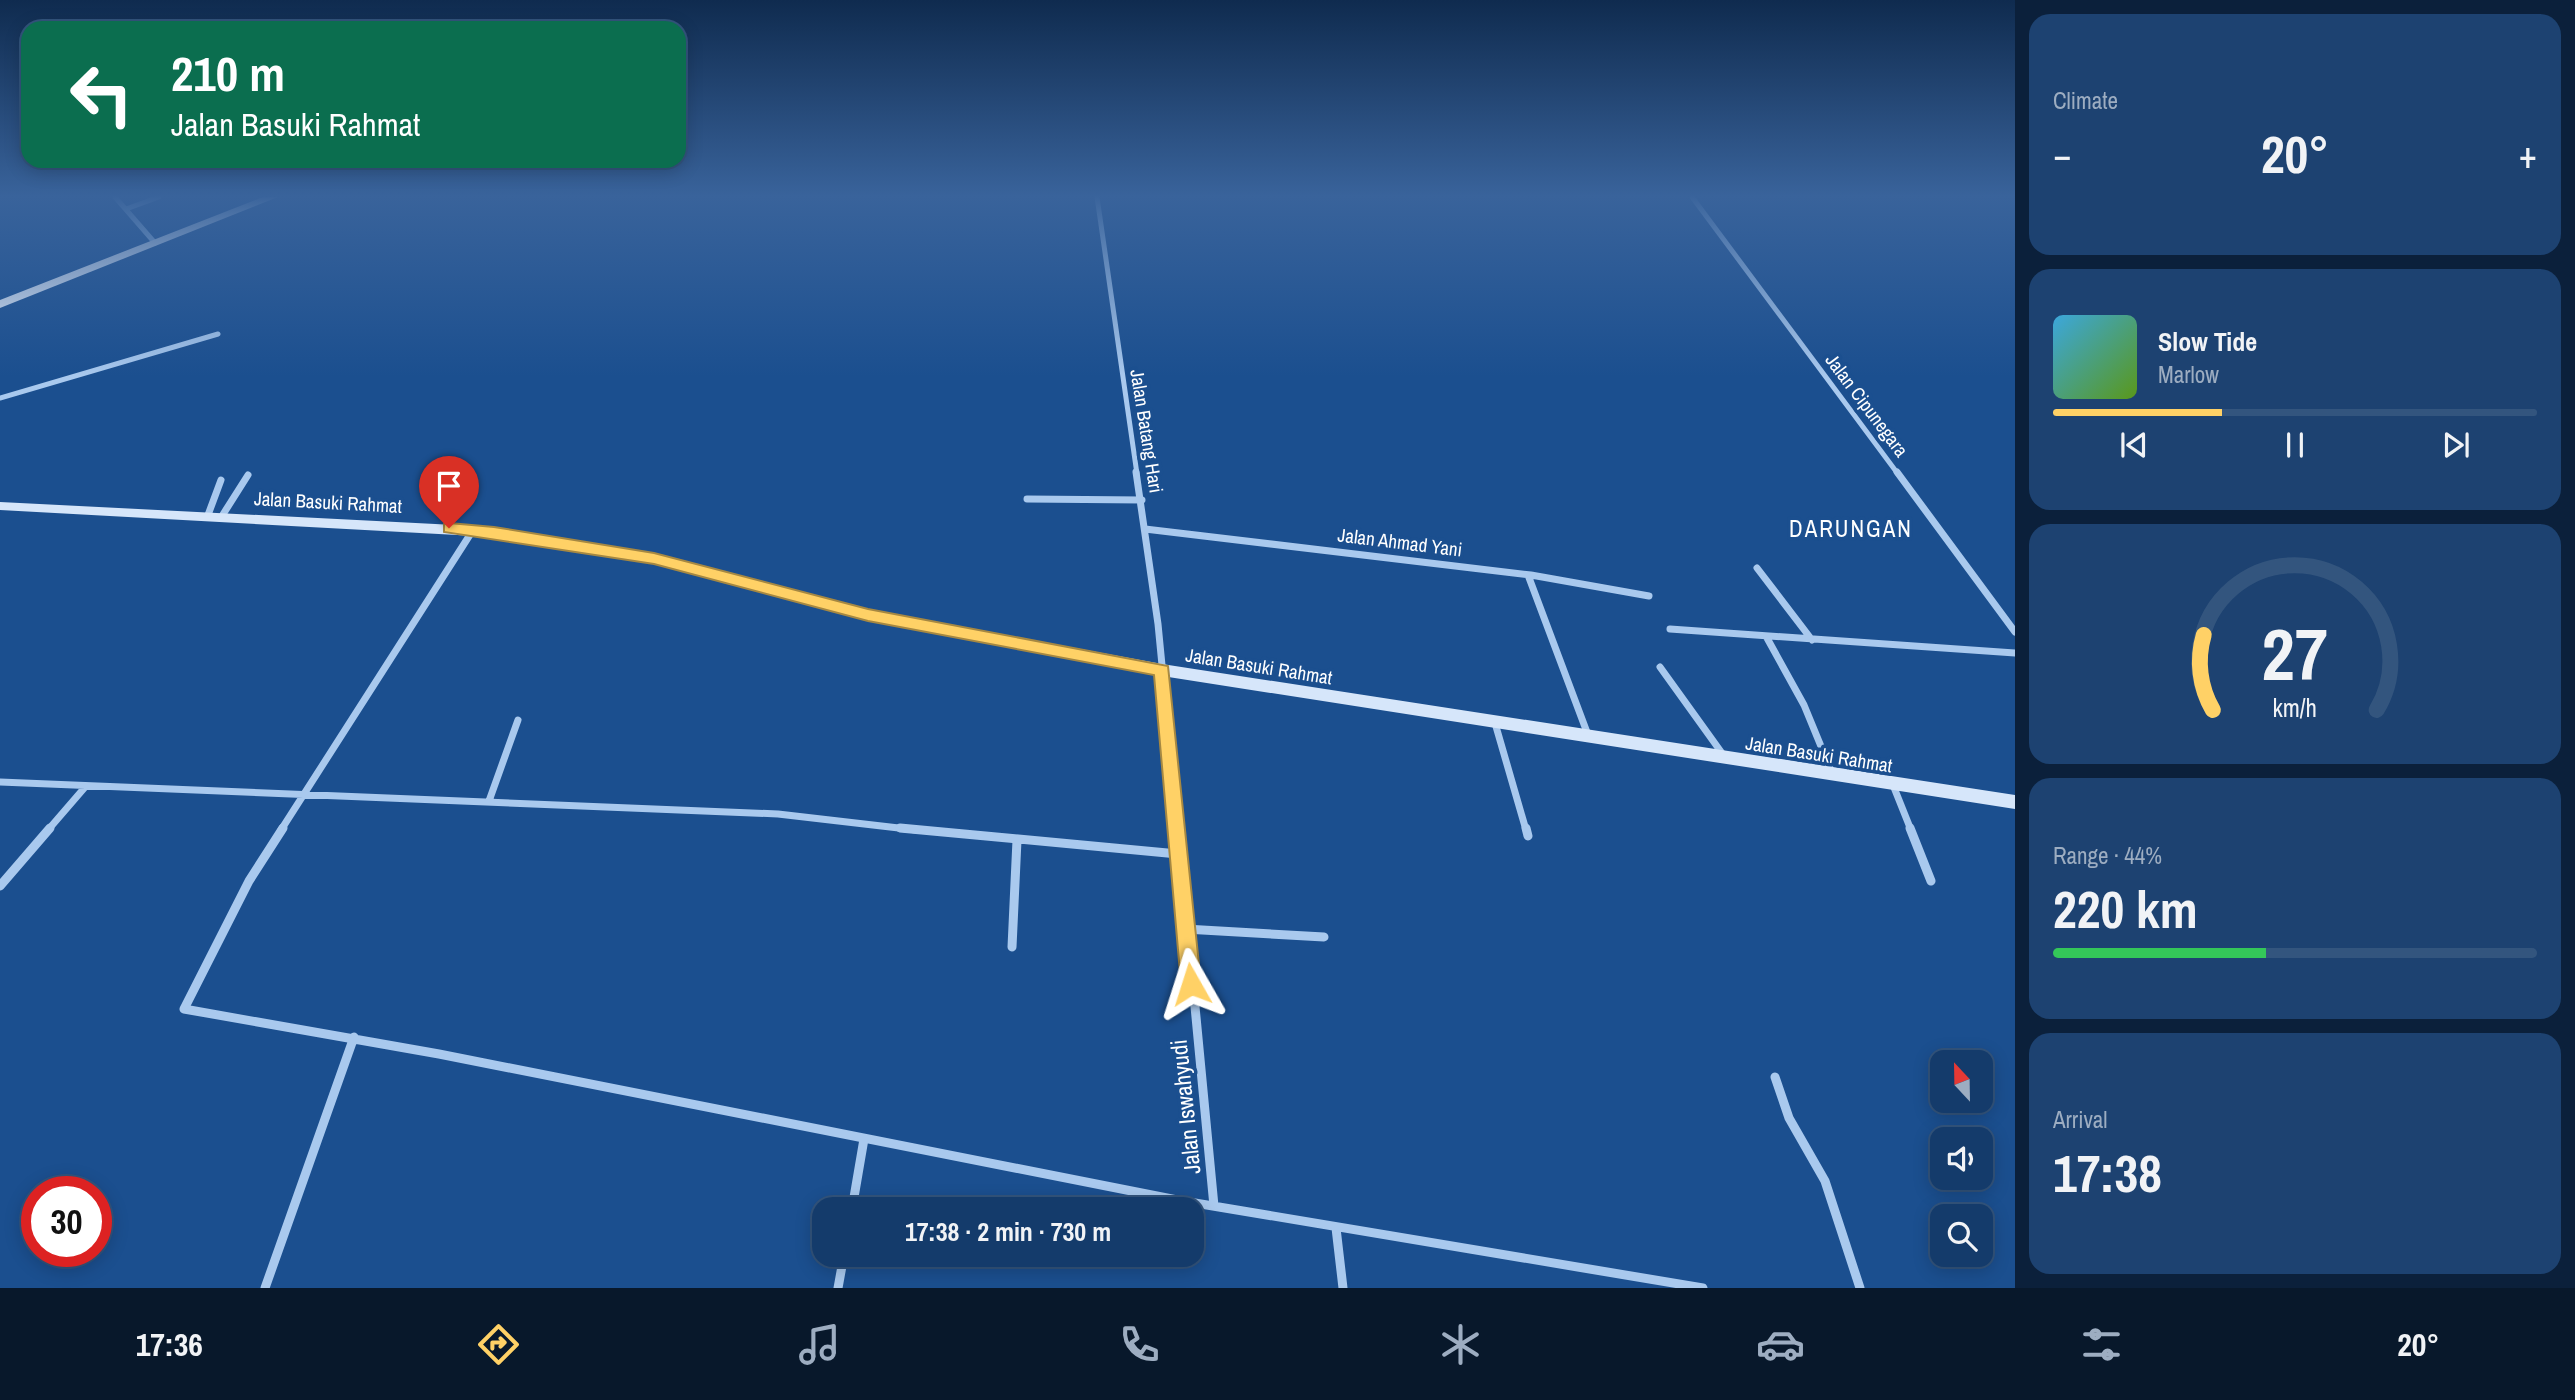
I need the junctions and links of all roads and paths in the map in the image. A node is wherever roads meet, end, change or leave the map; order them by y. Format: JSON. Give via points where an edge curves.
{"nodes":[{"id":1,"x":119,"y":257,"type":"edge"},
{"id":2,"x":1106,"y":257,"type":"edge"},
{"id":3,"x":1737,"y":257,"type":"edge"},
{"id":4,"x":0,"y":304,"type":"edge"},
{"id":5,"x":218,"y":334,"type":"dead end"},
{"id":6,"x":0,"y":398,"type":"edge"},
{"id":7,"x":248,"y":475,"type":"dead end"},
{"id":8,"x":222,"y":480,"type":"dead end"},
{"id":9,"x":1027,"y":499,"type":"dead end"},
{"id":10,"x":1142,"y":500,"type":"junction"},
{"id":11,"x":0,"y":506,"type":"edge"},
{"id":12,"x":215,"y":516,"type":"junction"},
{"id":13,"x":1145,"y":529,"type":"junction"},
{"id":14,"x":473,"y":530,"type":"junction"},
{"id":15,"x":1757,"y":568,"type":"dead end"},
{"id":16,"x":1528,"y":575,"type":"junction"},
{"id":17,"x":1649,"y":596,"type":"dead end"},
{"id":18,"x":1670,"y":629,"type":"dead end"},
{"id":19,"x":2015,"y":632,"type":"edge"},
{"id":20,"x":1767,"y":638,"type":"junction"},
{"id":21,"x":1812,"y":640,"type":"junction"},
{"id":22,"x":2015,"y":653,"type":"edge"},
{"id":23,"x":1660,"y":667,"type":"dead end"},
{"id":24,"x":1162,"y":670,"type":"junction"},
{"id":25,"x":518,"y":720,"type":"dead end"},
{"id":26,"x":1495,"y":723,"type":"junction"},
{"id":27,"x":1588,"y":737,"type":"junction"},
{"id":28,"x":1726,"y":759,"type":"junction"},
{"id":29,"x":1833,"y":776,"type":"junction"},
{"id":30,"x":0,"y":782,"type":"edge"},
{"id":31,"x":1893,"y":785,"type":"junction"},
{"id":32,"x":86,"y":786,"type":"junction"},
{"id":33,"x":303,"y":795,"type":"junction"},
{"id":34,"x":489,"y":801,"type":"junction"},
{"id":35,"x":2015,"y":803,"type":"edge"},
{"id":36,"x":1528,"y":836,"type":"dead end"},
{"id":37,"x":1017,"y":841,"type":"junction"},
{"id":38,"x":1178,"y":854,"type":"junction"},
{"id":39,"x":1931,"y":881,"type":"dead end"},
{"id":40,"x":0,"y":886,"type":"edge"},
{"id":41,"x":1185,"y":929,"type":"junction"},
{"id":42,"x":1324,"y":937,"type":"dead end"},
{"id":43,"x":1012,"y":947,"type":"dead end"},
{"id":44,"x":354,"y":1037,"type":"junction"},
{"id":45,"x":1775,"y":1077,"type":"dead end"},
{"id":46,"x":864,"y":1139,"type":"junction"},
{"id":47,"x":854,"y":1197,"type":"edge"},
{"id":48,"x":1214,"y":1206,"type":"junction"},
{"id":49,"x":1336,"y":1228,"type":"junction"},
{"id":50,"x":842,"y":1267,"type":"edge"},
{"id":51,"x":265,"y":1288,"type":"edge"},
{"id":52,"x":838,"y":1288,"type":"edge"},
{"id":53,"x":1343,"y":1288,"type":"edge"},
{"id":54,"x":1703,"y":1288,"type":"edge"},
{"id":55,"x":1860,"y":1288,"type":"edge"}],
"edges":[{"from":1,"to":4,"type":"main road"},
{"from":2,"to":10,"type":"street","name":"Jalan Batang Hari"},
{"from":3,"to":19,"type":"street","name":"Jalan Cipunegara"},
{"from":5,"to":6,"type":"street"},
{"from":7,"to":12,"type":"street"},
{"from":8,"to":12,"type":"street"},
{"from":9,"to":10,"type":"street"},
{"from":10,"to":13,"type":"street","name":"Jalan Batang Hari"},
{"from":11,"to":12,"type":"main road","name":"Jalan Basuki Rahmat"},
{"from":12,"to":14,"type":"main road","name":"Jalan Basuki Rahmat"},
{"from":13,"to":16,"type":"street","name":"Jalan Ahmad Yani"},
{"from":13,"to":24,"type":"street","name":"Jalan Batang Hari"},
{"from":14,"to":24,"type":"main road","name":"Jalan Basuki Rahmat","via":[[654,558],[868,615]]},
{"from":14,"to":33,"type":"street"},
{"from":15,"to":21,"type":"street"},
{"from":16,"to":17,"type":"street","name":"Jalan Ahmad Yani"},
{"from":16,"to":27,"type":"street"},
{"from":18,"to":20,"type":"street"},
{"from":20,"to":21,"type":"street"},
{"from":20,"to":29,"type":"street","via":[[1804,705]]},
{"from":21,"to":22,"type":"street"},
{"from":23,"to":28,"type":"street"},
{"from":24,"to":26,"type":"main road","name":"Jalan Basuki Rahmat"},
{"from":24,"to":38,"type":"street","name":"Jalan Iswahyudi"},
{"from":25,"to":34,"type":"street"},
{"from":26,"to":27,"type":"main road","name":"Jalan Basuki Rahmat"},
{"from":26,"to":36,"type":"street"},
{"from":27,"to":28,"type":"main road","name":"Jalan Basuki Rahmat"},
{"from":28,"to":29,"type":"main road","name":"Jalan Basuki Rahmat"},
{"from":29,"to":31,"type":"main road","name":"Jalan Basuki Rahmat"},
{"from":30,"to":32,"type":"street"},
{"from":31,"to":35,"type":"main road","name":"Jalan Basuki Rahmat"},
{"from":31,"to":39,"type":"street"},
{"from":32,"to":33,"type":"street"},
{"from":32,"to":40,"type":"street"},
{"from":33,"to":34,"type":"street"},
{"from":33,"to":44,"type":"street","via":[[233,911],[184,1009]]},
{"from":34,"to":37,"type":"street","via":[[778,814]]},
{"from":37,"to":38,"type":"street"},
{"from":37,"to":43,"type":"street"},
{"from":38,"to":41,"type":"street","name":"Jalan Iswahyudi"},
{"from":41,"to":42,"type":"street"},
{"from":41,"to":48,"type":"street","name":"Jalan Iswahyudi"},
{"from":44,"to":46,"type":"street"},
{"from":44,"to":51,"type":"street"},
{"from":45,"to":55,"type":"street","via":[[1788,1118],[1825,1181]]},
{"from":46,"to":47,"type":"street"},
{"from":46,"to":48,"type":"street"},
{"from":48,"to":49,"type":"street"},
{"from":49,"to":53,"type":"street"},
{"from":49,"to":54,"type":"street"},
{"from":50,"to":52,"type":"street"}]}
